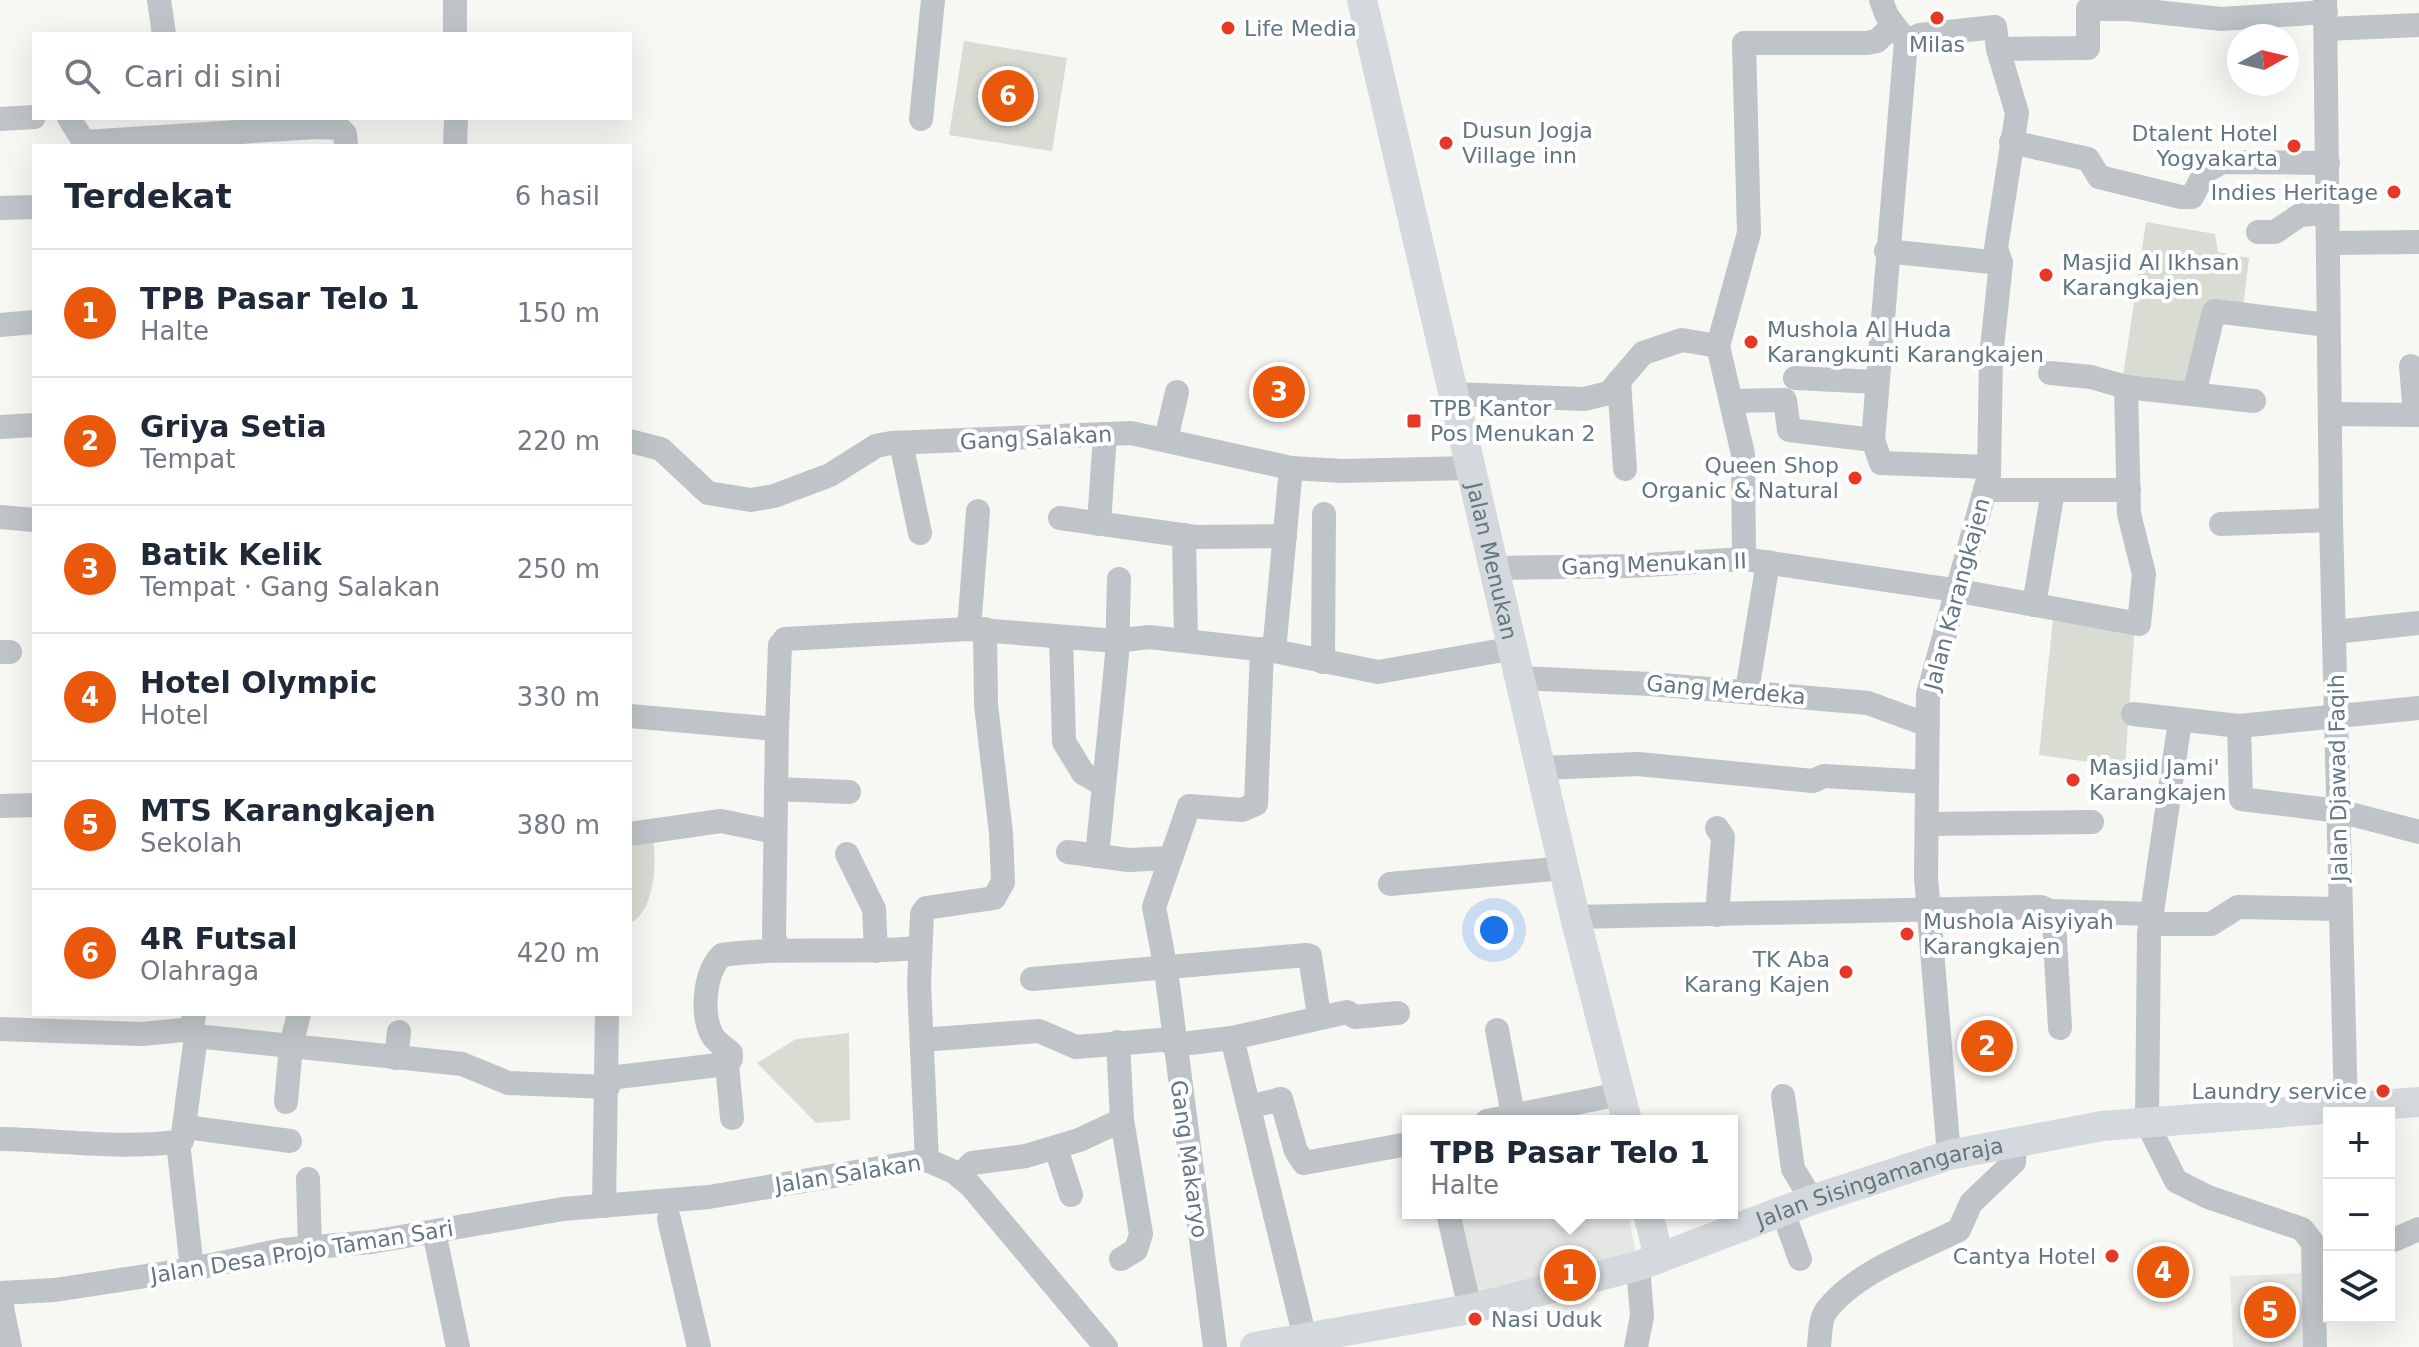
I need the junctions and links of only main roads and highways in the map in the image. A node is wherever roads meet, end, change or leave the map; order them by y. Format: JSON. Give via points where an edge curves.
{"nodes":[{"id":1,"x":1362,"y":0,"type":"edge"},
{"id":2,"x":2419,"y":1102,"type":"edge"},
{"id":3,"x":1624,"y":1107,"type":"edge"},
{"id":4,"x":1648,"y":1219,"type":"edge"},
{"id":5,"x":1648,"y":1262,"type":"junction"},
{"id":6,"x":1306,"y":1342,"type":"edge"},
{"id":7,"x":1255,"y":1347,"type":"edge"}],
"edges":[{"from":1,"to":3,"type":"main road","name":"Jalan Menukan"},
{"from":2,"to":5,"type":"main road","name":"Jalan Sisingamangaraja","via":[[2102,1126],[1949,1155]]},
{"from":4,"to":5,"type":"main road"},
{"from":5,"to":6,"type":"main road","name":"Jalan Sisingamangaraja","via":[[1470,1309]]},
{"from":6,"to":7,"type":"main road","name":"Jalan Sisingamangaraja"}]}
